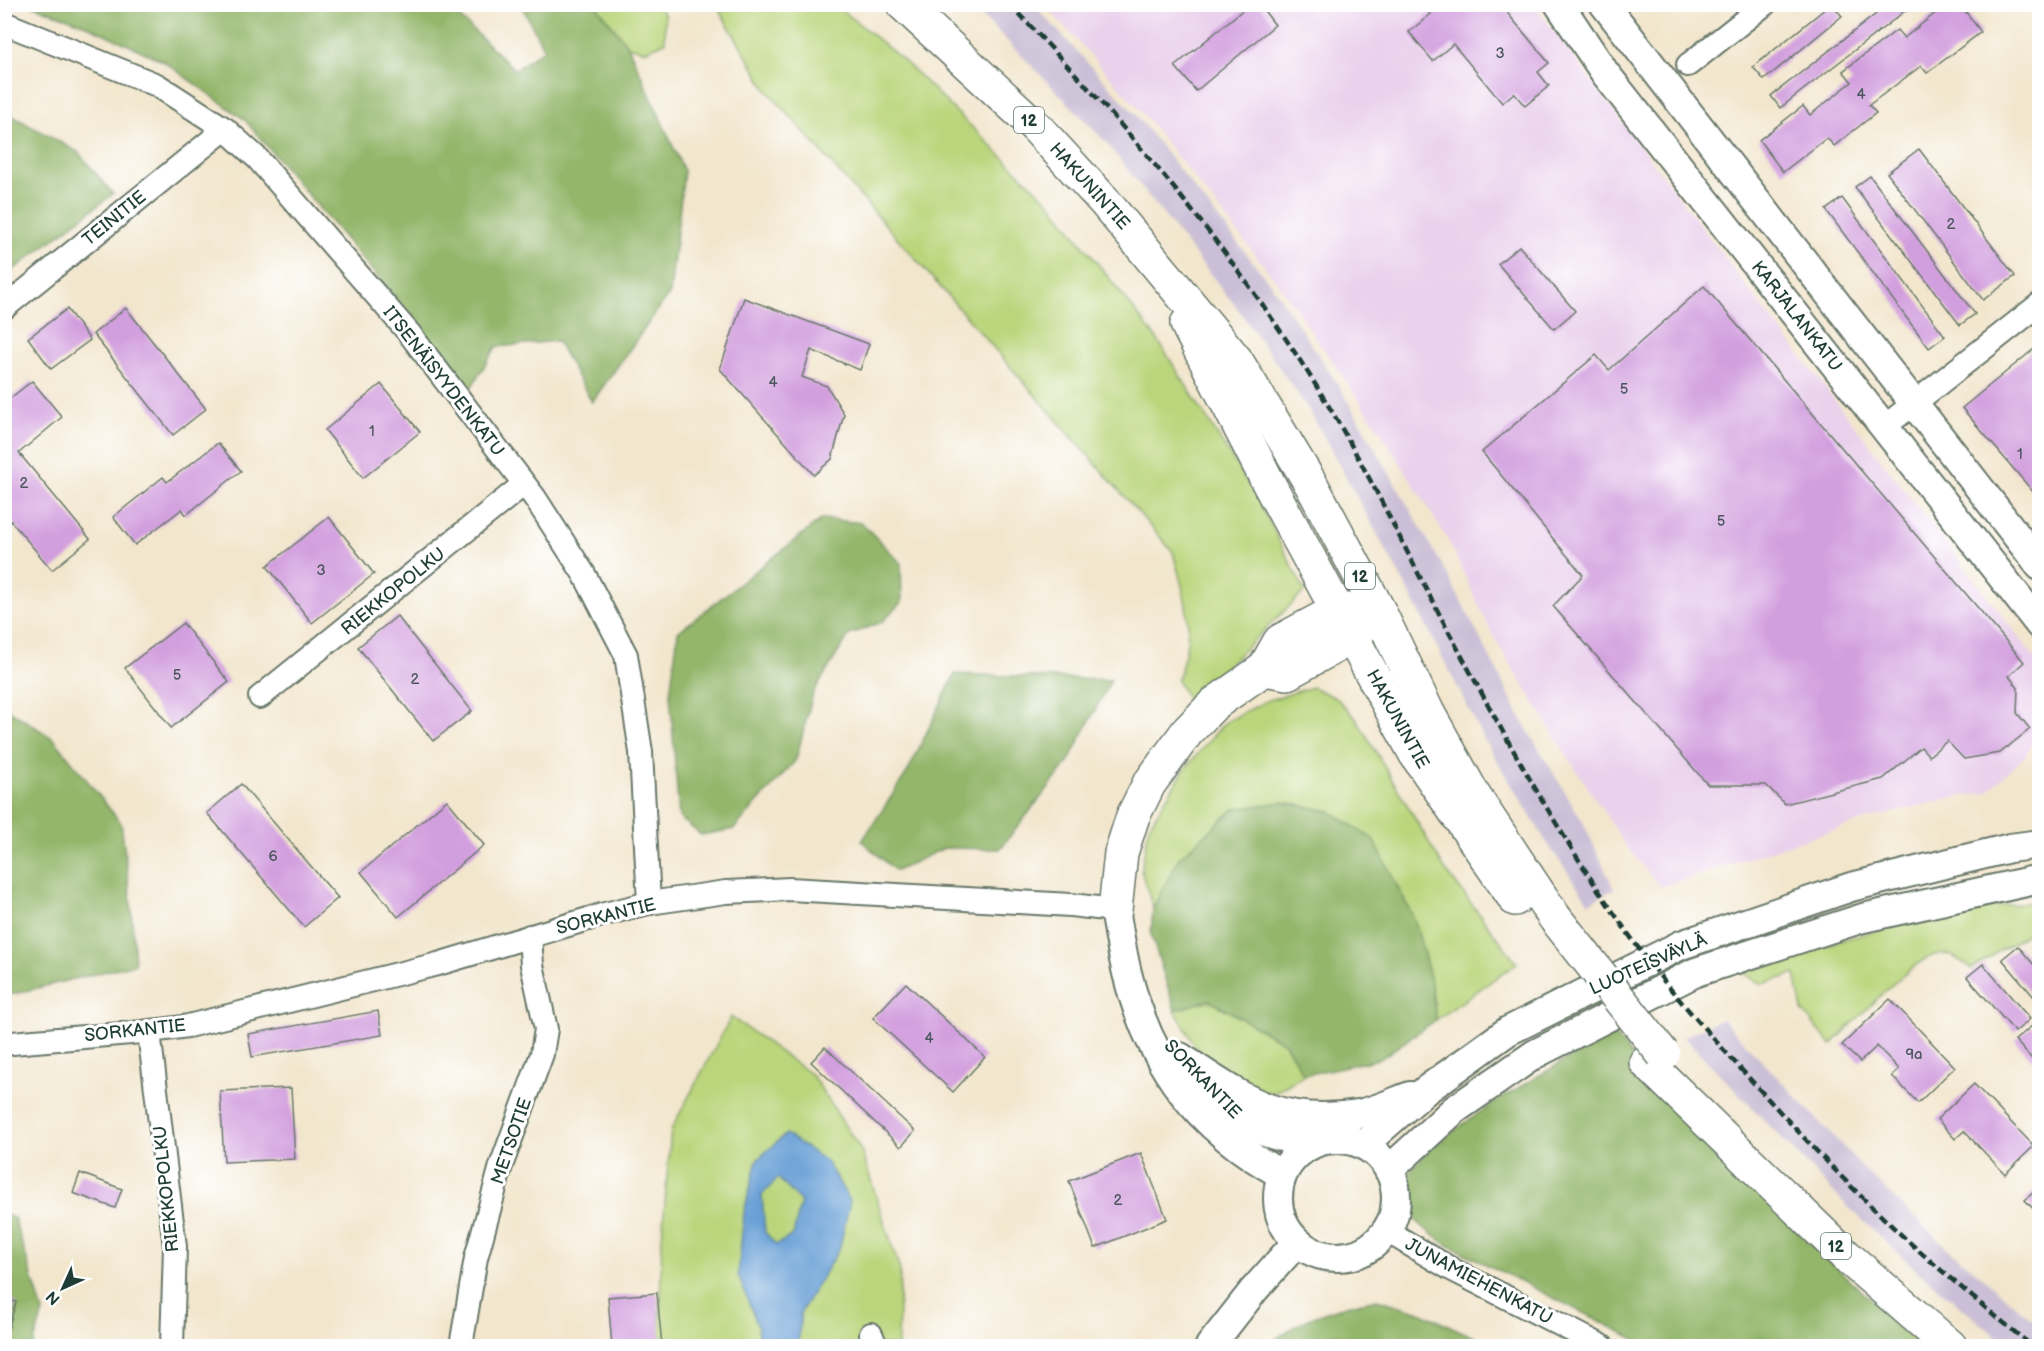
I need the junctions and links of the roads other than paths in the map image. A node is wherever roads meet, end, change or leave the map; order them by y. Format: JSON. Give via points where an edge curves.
{"nodes":[{"id":1,"x":903,"y":4,"type":"edge"},
{"id":2,"x":1559,"y":4,"type":"edge"},
{"id":3,"x":1604,"y":4,"type":"edge"},
{"id":4,"x":1766,"y":4,"type":"edge"},
{"id":5,"x":4,"y":23,"type":"edge"},
{"id":6,"x":1688,"y":65,"type":"dead end"},
{"id":7,"x":225,"y":129,"type":"junction"},
{"id":8,"x":1144,"y":247,"type":"junction"},
{"id":9,"x":2040,"y":304,"type":"edge"},
{"id":10,"x":4,"y":308,"type":"edge"},
{"id":11,"x":1914,"y":403,"type":"junction"},
{"id":12,"x":1884,"y":427,"type":"junction"},
{"id":13,"x":524,"y":484,"type":"junction"},
{"id":14,"x":2040,"y":566,"type":"edge"},
{"id":15,"x":1378,"y":609,"type":"junction"},
{"id":16,"x":1345,"y":623,"type":"junction"},
{"id":17,"x":2040,"y":625,"type":"edge"},
{"id":18,"x":261,"y":697,"type":"dead end"},
{"id":19,"x":2040,"y":834,"type":"edge"},
{"id":20,"x":2040,"y":844,"type":"edge"},
{"id":21,"x":2010,"y":848,"type":"junction"},
{"id":22,"x":2040,"y":879,"type":"edge"},
{"id":23,"x":649,"y":903,"type":"junction"},
{"id":24,"x":1115,"y":910,"type":"junction"},
{"id":25,"x":1545,"y":923,"type":"junction"},
{"id":26,"x":530,"y":936,"type":"junction"},
{"id":27,"x":1139,"y":1012,"type":"junction"},
{"id":28,"x":149,"y":1032,"type":"junction"},
{"id":29,"x":4,"y":1044,"type":"edge"},
{"id":30,"x":1180,"y":1057,"type":"junction"},
{"id":31,"x":1426,"y":1090,"type":"junction"},
{"id":32,"x":1310,"y":1144,"type":"junction"},
{"id":33,"x":1364,"y":1144,"type":"junction"},
{"id":34,"x":1389,"y":1170,"type":"junction"},
{"id":35,"x":1281,"y":1174,"type":"junction"},
{"id":36,"x":1387,"y":1231,"type":"junction"},
{"id":37,"x":1297,"y":1242,"type":"junction"},
{"id":38,"x":172,"y":1347,"type":"edge"},
{"id":39,"x":461,"y":1347,"type":"edge"},
{"id":40,"x":1210,"y":1347,"type":"edge"},
{"id":41,"x":1602,"y":1347,"type":"edge"},
{"id":42,"x":1950,"y":1347,"type":"edge"}],
"edges":[{"from":1,"to":8,"type":"highway","name":"HAKUNINTIE","number":"12","via":[[1036,127]]},
{"from":2,"to":12,"type":"main road","name":"KARJALANKATU","via":[[1605,73]]},
{"from":3,"to":11,"type":"main road"},
{"from":4,"to":6,"type":"street"},
{"from":5,"to":7,"type":"street","name":"ITSENÄISYYDENKATU","via":[[157,85]]},
{"from":7,"to":10,"type":"street","name":"TEINITIE"},
{"from":7,"to":13,"type":"street","name":"ITSENÄISYYDENKATU","via":[[257,158],[409,333]]},
{"from":8,"to":15,"type":"highway","name":"HAKUNINTIE","number":"12","via":[[1236,360],[1311,484]]},
{"from":8,"to":16,"type":"highway","name":"HAKUNINTIE","number":"12"},
{"from":9,"to":11,"type":"street"},
{"from":11,"to":12,"type":"street"},
{"from":11,"to":14,"type":"main road"},
{"from":12,"to":17,"type":"main road","name":"KARJALANKATU"},
{"from":13,"to":18,"type":"street","name":"RIEKKOPOLKU"},
{"from":13,"to":23,"type":"street","name":"ITSENÄISYYDENKATU","via":[[584,574],[626,655],[640,752]]},
{"from":15,"to":16,"type":"highway"},
{"from":15,"to":25,"type":"highway","name":"HAKUNINTIE","number":"12","via":[[1428,713],[1527,880]]},
{"from":16,"to":24,"type":"highway","via":[[1280,641],[1264,669],[1214,704],[1187,732],[1149,784],[1133,816],[1121,853]]},
{"from":16,"to":25,"type":"highway","name":"HAKUNINTIE","number":"12","via":[[1415,753]]},
{"from":19,"to":21,"type":"main road"},
{"from":20,"to":21,"type":"main road","name":"LUOTEISVÄYLÄ"},
{"from":21,"to":31,"type":"main road","name":"LUOTEISVÄYLÄ","via":[[1851,887],[1681,945],[1508,1031]]},
{"from":22,"to":34,"type":"main road","name":"LUOTEISVÄYLÄ","via":[[1863,918],[1696,972],[1535,1054],[1454,1110]]},
{"from":23,"to":24,"type":"street","name":"SORKANTIE","via":[[726,892],[790,889]]},
{"from":23,"to":26,"type":"street","name":"SORKANTIE"},
{"from":24,"to":27,"type":"main road","name":"SORKANTIE"},
{"from":25,"to":42,"type":"highway","name":"HAKUNINTIE","number":"12","via":[[1655,1058],[1728,1139],[1845,1256]]},
{"from":26,"to":28,"type":"street","name":"SORKANTIE","via":[[438,964],[188,1026]]},
{"from":26,"to":39,"type":"street","name":"METSOTIE","via":[[543,1011],[542,1053],[501,1166],[476,1258]]},
{"from":27,"to":30,"type":"main road","name":"SORKANTIE"},
{"from":27,"to":35,"type":"main road","name":"SORKANTIE","via":[[1166,1074],[1210,1124],[1252,1159]]},
{"from":28,"to":29,"type":"street","name":"SORKANTIE"},
{"from":28,"to":38,"type":"street","name":"RIEKKOPOLKU","via":[[175,1248]]},
{"from":30,"to":31,"type":"main road","via":[[1248,1101],[1277,1113],[1308,1117],[1359,1114]]},
{"from":30,"to":32,"type":"main road","name":"SORKANTIE","via":[[1232,1115],[1266,1134]]},
{"from":31,"to":33,"type":"main road","name":"LUOTEISVÄYLÄ"},
{"from":32,"to":33,"type":"main road","via":[[1350,1140]]},
{"from":32,"to":35,"type":"main road","via":[[1299,1150]]},
{"from":33,"to":34,"type":"main road"},
{"from":34,"to":36,"type":"main road","via":[[1395,1186],[1396,1208]]},
{"from":35,"to":37,"type":"main road","via":[[1277,1190],[1279,1211]]},
{"from":36,"to":37,"type":"main road","via":[[1359,1253],[1317,1254]]},
{"from":36,"to":41,"type":"street","name":"JUNAMIEHENKATU","via":[[1451,1269]]},
{"from":37,"to":40,"type":"main road"}]}
